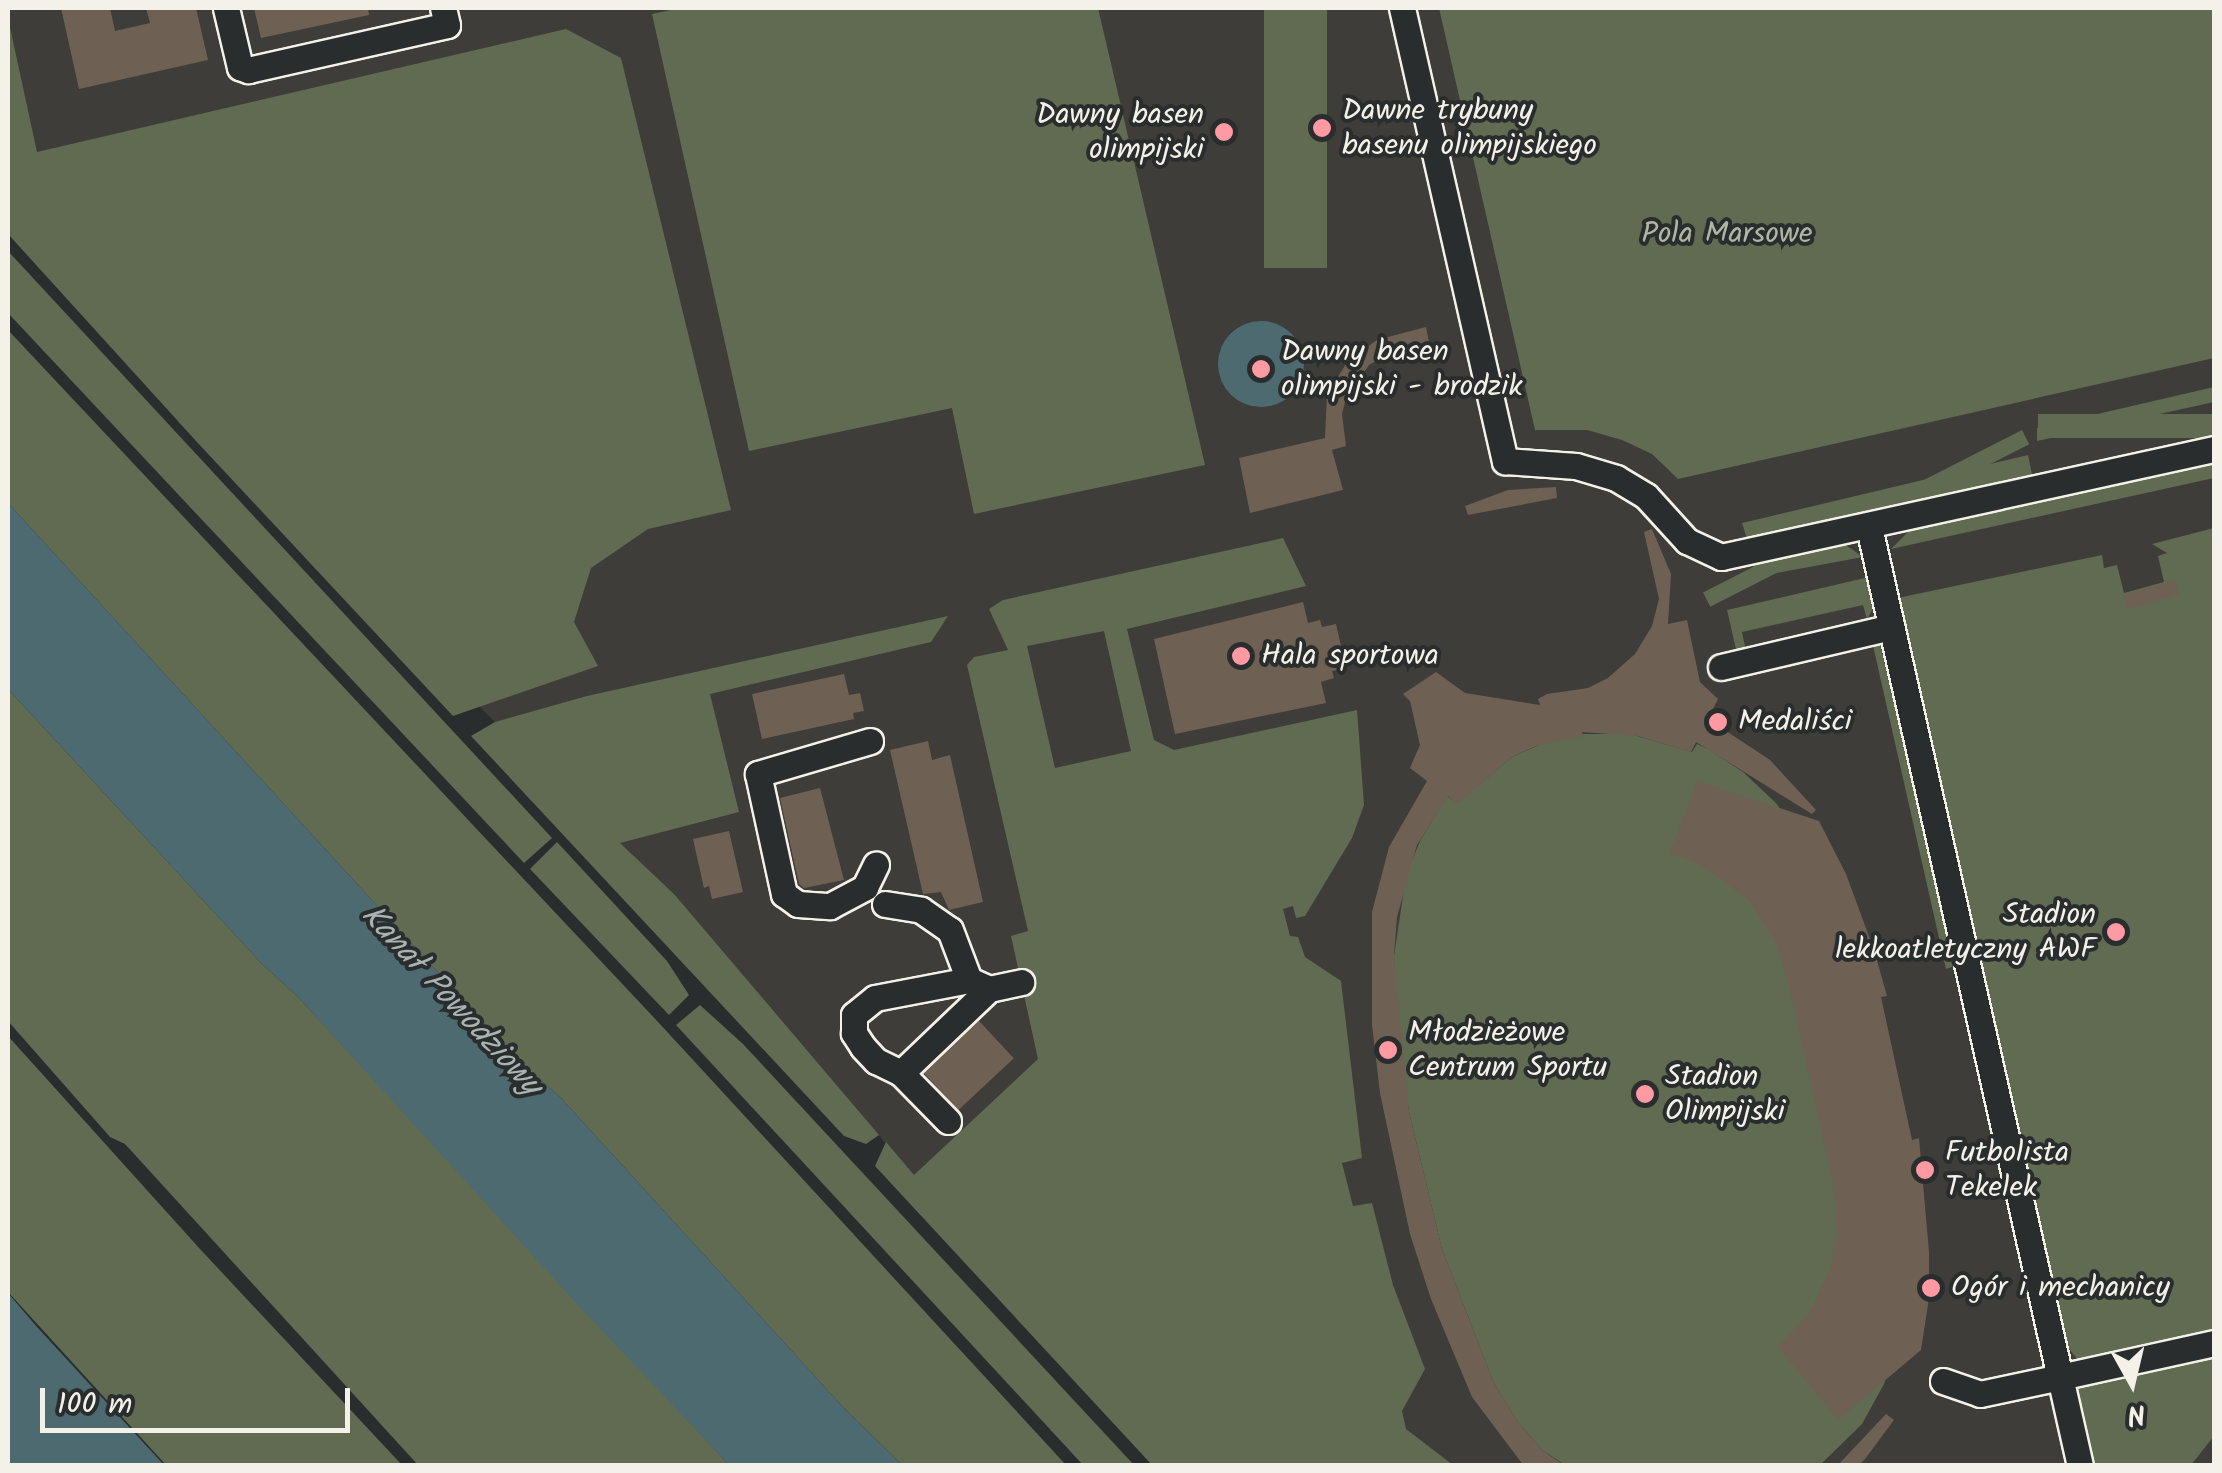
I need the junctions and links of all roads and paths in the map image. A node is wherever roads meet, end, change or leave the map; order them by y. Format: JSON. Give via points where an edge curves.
{"nodes":[{"id":1,"x":226,"y":8,"type":"edge"},
{"id":2,"x":443,"y":8,"type":"edge"},
{"id":3,"x":1402,"y":8,"type":"edge"},
{"id":4,"x":2214,"y":450,"type":"edge"},
{"id":5,"x":1868,"y":527,"type":"junction"},
{"id":6,"x":1891,"y":628,"type":"junction"},
{"id":7,"x":1720,"y":667,"type":"dead end"},
{"id":8,"x":870,"y":741,"type":"dead end"},
{"id":9,"x":876,"y":864,"type":"dead end"},
{"id":10,"x":884,"y":904,"type":"dead end"},
{"id":11,"x":1021,"y":982,"type":"dead end"},
{"id":12,"x":979,"y":984,"type":"junction"},
{"id":13,"x":901,"y":1072,"type":"junction"},
{"id":14,"x":948,"y":1121,"type":"dead end"},
{"id":15,"x":2214,"y":1343,"type":"edge"},
{"id":16,"x":2060,"y":1377,"type":"junction"},
{"id":17,"x":1943,"y":1380,"type":"dead end"},
{"id":18,"x":2080,"y":1466,"type":"edge"}],
"edges":[{"from":1,"to":2,"type":"lane","via":[[240,66],[248,70],[447,25]]},
{"from":3,"to":5,"type":"lane","via":[[1505,461],[1576,466],[1616,478],[1646,496],[1687,541],[1721,557]]},
{"from":4,"to":5,"type":"lane"},
{"from":5,"to":6,"type":"lane"},
{"from":6,"to":7,"type":"lane"},
{"from":6,"to":16,"type":"lane"},
{"from":8,"to":9,"type":"lane","via":[[758,774],[784,894],[798,904],[830,906],[866,887]]},
{"from":10,"to":12,"type":"lane","via":[[921,910],[950,930]]},
{"from":11,"to":12,"type":"lane"},
{"from":12,"to":13,"type":"lane"},
{"from":12,"to":13,"type":"lane","via":[[896,992],[861,1006],[854,1033],[876,1061]]},
{"from":13,"to":14,"type":"lane"},
{"from":15,"to":16,"type":"lane"},
{"from":16,"to":17,"type":"lane","via":[[1980,1394]]},
{"from":16,"to":18,"type":"lane"}]}
